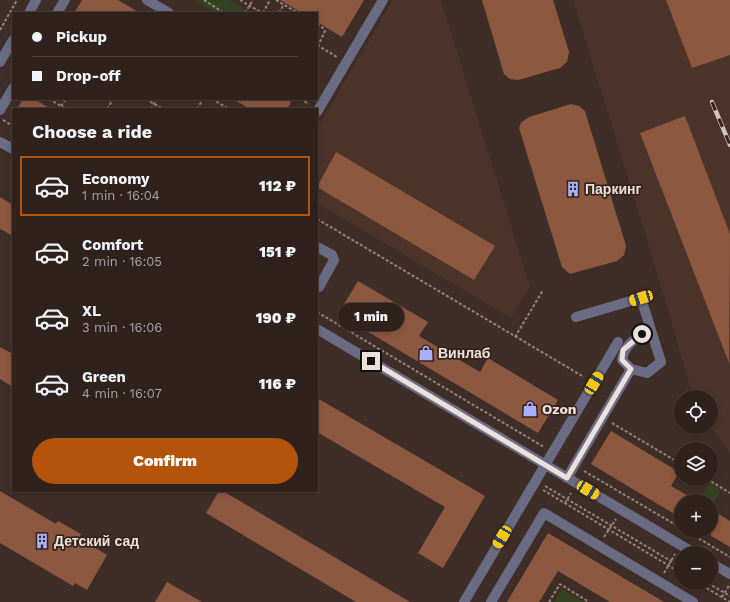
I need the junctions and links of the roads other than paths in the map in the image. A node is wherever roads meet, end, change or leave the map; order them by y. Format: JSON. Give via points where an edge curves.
{"nodes":[{"id":1,"x":36,"y":0,"type":"edge"},
{"id":2,"x":65,"y":0,"type":"edge"},
{"id":3,"x":147,"y":0,"type":"edge"},
{"id":4,"x":383,"y":0,"type":"edge"},
{"id":5,"x":30,"y":12,"type":"edge"},
{"id":6,"x":58,"y":12,"type":"edge"},
{"id":7,"x":167,"y":12,"type":"edge"},
{"id":8,"x":12,"y":42,"type":"edge"},
{"id":9,"x":0,"y":62,"type":"edge"},
{"id":10,"x":12,"y":90,"type":"edge"},
{"id":11,"x":318,"y":105,"type":"edge"},
{"id":12,"x":0,"y":110,"type":"edge"},
{"id":13,"x":0,"y":142,"type":"edge"},
{"id":14,"x":12,"y":148,"type":"edge"},
{"id":15,"x":318,"y":248,"type":"edge"},
{"id":16,"x":318,"y":288,"type":"edge"},
{"id":17,"x":576,"y":317,"type":"dead end"},
{"id":18,"x":650,"y":328,"type":"junction"},
{"id":19,"x":318,"y":330,"type":"edge"},
{"id":20,"x":618,"y":342,"type":"dead end"},
{"id":21,"x":631,"y":369,"type":"junction"},
{"id":22,"x":545,"y":465,"type":"junction"},
{"id":23,"x":567,"y":478,"type":"junction"},
{"id":24,"x":683,"y":546,"type":"edge"},
{"id":25,"x":718,"y":567,"type":"edge"},
{"id":26,"x":730,"y":574,"type":"edge"},
{"id":27,"x":464,"y":602,"type":"edge"},
{"id":28,"x":491,"y":602,"type":"edge"},
{"id":29,"x":693,"y":602,"type":"edge"}],
"edges":[{"from":1,"to":5,"type":"street"},
{"from":2,"to":6,"type":"street"},
{"from":3,"to":7,"type":"street"},
{"from":4,"to":11,"type":"street"},
{"from":8,"to":9,"type":"street"},
{"from":10,"to":12,"type":"street"},
{"from":13,"to":14,"type":"street"},
{"from":15,"to":16,"type":"street","via":[[332,255],[334,260]]},
{"from":17,"to":18,"type":"street","via":[[641,298]]},
{"from":18,"to":21,"type":"street","via":[[623,350],[622,360]]},
{"from":18,"to":21,"type":"street","via":[[661,362],[647,373]]},
{"from":19,"to":22,"type":"street"},
{"from":20,"to":22,"type":"street"},
{"from":21,"to":23,"type":"street"},
{"from":22,"to":23,"type":"street"},
{"from":22,"to":27,"type":"street"},
{"from":23,"to":24,"type":"street"},
{"from":25,"to":26,"type":"street"},
{"from":28,"to":29,"type":"street","via":[[544,513]]}]}
